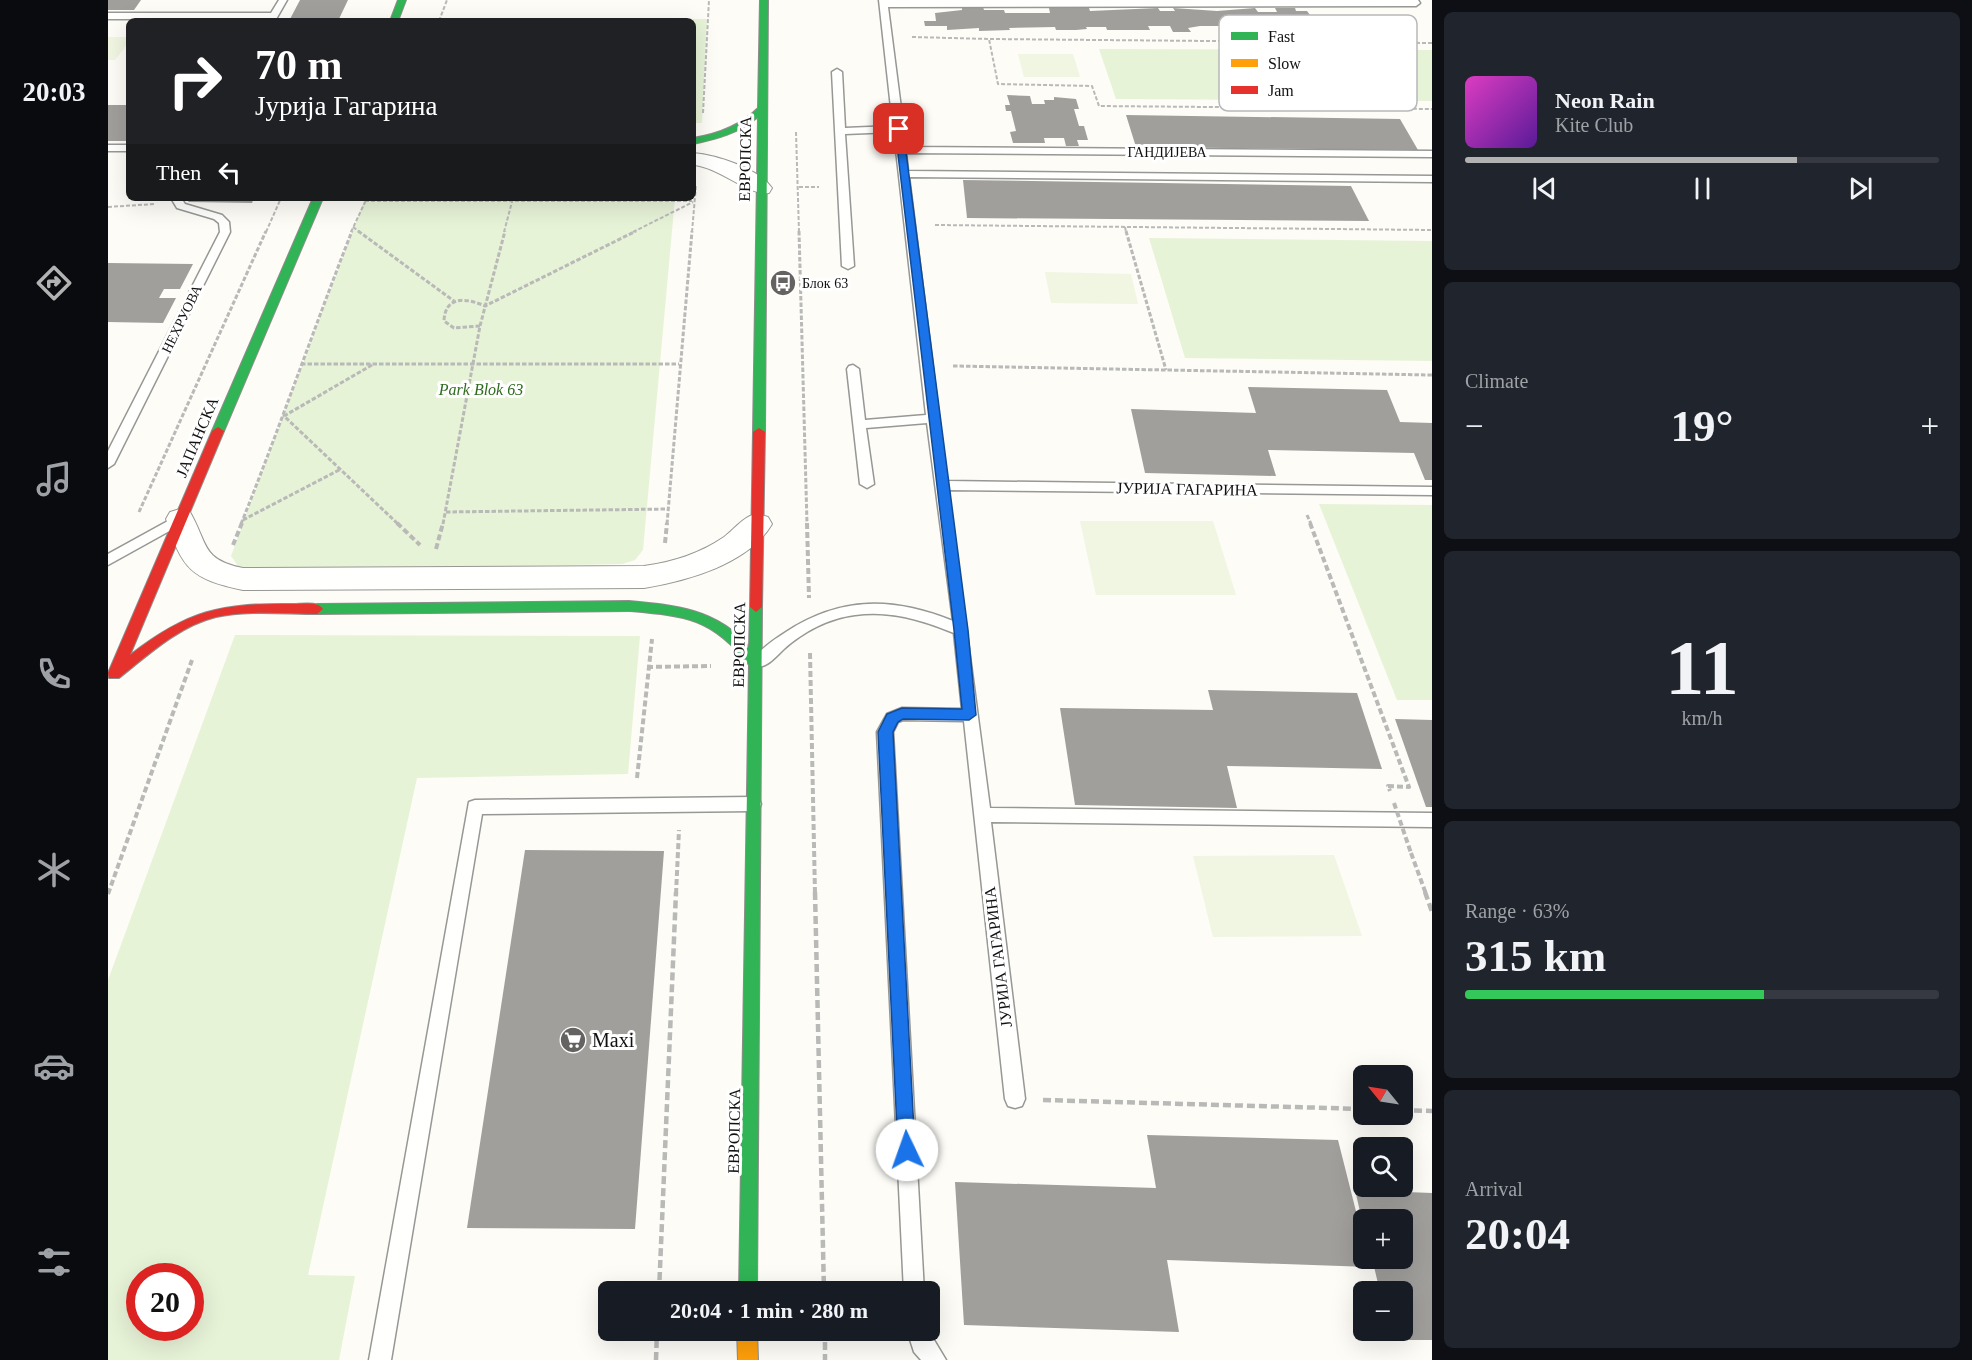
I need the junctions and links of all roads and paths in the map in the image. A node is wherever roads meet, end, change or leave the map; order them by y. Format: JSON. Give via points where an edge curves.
{"nodes":[{"id":1,"x":283,"y":0,"type":"edge"},
{"id":2,"x":402,"y":0,"type":"edge"},
{"id":3,"x":447,"y":0,"type":"edge"},
{"id":4,"x":709,"y":0,"type":"edge"},
{"id":5,"x":764,"y":0,"type":"edge"},
{"id":6,"x":1413,"y":0,"type":"edge"},
{"id":7,"x":884,"y":2,"type":"edge"},
{"id":8,"x":108,"y":16,"type":"edge"},
{"id":9,"x":218,"y":18,"type":"edge"},
{"id":10,"x":274,"y":18,"type":"edge"},
{"id":11,"x":394,"y":18,"type":"edge"},
{"id":12,"x":440,"y":18,"type":"edge"},
{"id":13,"x":888,"y":37,"type":"junction"},
{"id":14,"x":989,"y":39,"type":"junction"},
{"id":15,"x":1219,"y":41,"type":"edge"},
{"id":16,"x":1417,"y":43,"type":"edge"},
{"id":17,"x":1432,"y":43,"type":"edge"},
{"id":18,"x":837,"y":72,"type":"dead end"},
{"id":19,"x":1219,"y":107,"type":"edge"},
{"id":20,"x":763,"y":108,"type":"junction"},
{"id":21,"x":1417,"y":109,"type":"edge"},
{"id":22,"x":1432,"y":109,"type":"edge"},
{"id":23,"x":702,"y":123,"type":"dead end"},
{"id":24,"x":899,"y":129,"type":"junction"},
{"id":25,"x":841,"y":131,"type":"junction"},
{"id":26,"x":696,"y":141,"type":"edge"},
{"id":27,"x":108,"y":148,"type":"edge"},
{"id":28,"x":126,"y":148,"type":"edge"},
{"id":29,"x":901,"y":150,"type":"junction"},
{"id":30,"x":1432,"y":154,"type":"edge"},
{"id":31,"x":696,"y":160,"type":"edge"},
{"id":32,"x":904,"y":174,"type":"junction"},
{"id":33,"x":1432,"y":179,"type":"edge"},
{"id":34,"x":761,"y":188,"type":"junction"},
{"id":35,"x":162,"y":201,"type":"edge"},
{"id":36,"x":178,"y":201,"type":"edge"},
{"id":37,"x":280,"y":201,"type":"edge"},
{"id":38,"x":317,"y":201,"type":"edge"},
{"id":39,"x":366,"y":201,"type":"edge"},
{"id":40,"x":415,"y":201,"type":"edge"},
{"id":41,"x":693,"y":201,"type":"junction"},
{"id":42,"x":512,"y":203,"type":"junction"},
{"id":43,"x":108,"y":207,"type":"edge"},
{"id":44,"x":910,"y":225,"type":"junction"},
{"id":45,"x":353,"y":227,"type":"junction"},
{"id":46,"x":1125,"y":227,"type":"junction"},
{"id":47,"x":1432,"y":230,"type":"edge"},
{"id":48,"x":848,"y":266,"type":"dead end"},
{"id":49,"x":454,"y":301,"type":"junction"},
{"id":50,"x":485,"y":306,"type":"junction"},
{"id":51,"x":480,"y":326,"type":"junction"},
{"id":52,"x":301,"y":364,"type":"junction"},
{"id":53,"x":473,"y":364,"type":"junction"},
{"id":54,"x":679,"y":364,"type":"junction"},
{"id":55,"x":372,"y":365,"type":"junction"},
{"id":56,"x":927,"y":366,"type":"junction"},
{"id":57,"x":853,"y":369,"type":"dead end"},
{"id":58,"x":1166,"y":370,"type":"junction"},
{"id":59,"x":1432,"y":375,"type":"edge"},
{"id":60,"x":285,"y":416,"type":"junction"},
{"id":61,"x":934,"y":419,"type":"junction"},
{"id":62,"x":861,"y":424,"type":"junction"},
{"id":63,"x":108,"y":464,"type":"edge"},
{"id":64,"x":341,"y":469,"type":"junction"},
{"id":65,"x":867,"y":484,"type":"dead end"},
{"id":66,"x":941,"y":484,"type":"junction"},
{"id":67,"x":1298,"y":490,"type":"junction"},
{"id":68,"x":1432,"y":491,"type":"edge"},
{"id":69,"x":668,"y":509,"type":"junction"},
{"id":70,"x":446,"y":512,"type":"junction"},
{"id":71,"x":180,"y":519,"type":"junction"},
{"id":72,"x":241,"y":520,"type":"junction"},
{"id":73,"x":758,"y":524,"type":"junction"},
{"id":74,"x":664,"y":549,"type":"dead end"},
{"id":75,"x":425,"y":550,"type":"dead end"},
{"id":76,"x":230,"y":552,"type":"dead end"},
{"id":77,"x":113,"y":558,"type":"edge"},
{"id":78,"x":434,"y":558,"type":"dead end"},
{"id":79,"x":961,"y":630,"type":"junction"},
{"id":80,"x":756,"y":665,"type":"junction"},
{"id":81,"x":718,"y":666,"type":"dead end"},
{"id":82,"x":647,"y":667,"type":"dead end"},
{"id":83,"x":111,"y":668,"type":"edge"},
{"id":84,"x":108,"y":690,"type":"edge"},
{"id":85,"x":969,"y":715,"type":"junction"},
{"id":86,"x":753,"y":804,"type":"junction"},
{"id":87,"x":981,"y":815,"type":"junction"},
{"id":88,"x":1432,"y":820,"type":"edge"},
{"id":89,"x":1432,"y":912,"type":"edge"},
{"id":90,"x":1015,"y":1099,"type":"joint"},
{"id":91,"x":1353,"y":1109,"type":"edge"},
{"id":92,"x":1413,"y":1110,"type":"edge"},
{"id":93,"x":1432,"y":1111,"type":"edge"},
{"id":94,"x":748,"y":1281,"type":"edge"},
{"id":95,"x":913,"y":1281,"type":"edge"},
{"id":96,"x":657,"y":1341,"type":"edge"},
{"id":97,"x":747,"y":1341,"type":"edge"},
{"id":98,"x":825,"y":1341,"type":"edge"},
{"id":99,"x":921,"y":1341,"type":"edge"},
{"id":100,"x":380,"y":1360,"type":"edge"},
{"id":101,"x":656,"y":1360,"type":"edge"},
{"id":102,"x":748,"y":1360,"type":"edge"},
{"id":103,"x":825,"y":1360,"type":"edge"},
{"id":104,"x":934,"y":1360,"type":"edge"}],
"edges":[{"from":1,"to":10,"type":"lane"},
{"from":2,"to":11,"type":"street"},
{"from":3,"to":12,"type":"path"},
{"from":4,"to":23,"type":"path"},
{"from":5,"to":20,"type":"street","name":"ЕВРОПСКА"},
{"from":6,"to":7,"type":"lane","via":[[1416,3]]},
{"from":7,"to":13,"type":"lane"},
{"from":8,"to":9,"type":"lane"},
{"from":13,"to":14,"type":"path"},
{"from":13,"to":24,"type":"lane"},
{"from":14,"to":15,"type":"path"},
{"from":14,"to":19,"type":"path","via":[[998,84],[1092,86],[1099,106]]},
{"from":16,"to":17,"type":"path"},
{"from":18,"to":25,"type":"lane"},
{"from":20,"to":26,"type":"street","via":[[737,131]]},
{"from":20,"to":34,"type":"street","name":"ЕВРОПСКА"},
{"from":21,"to":22,"type":"path"},
{"from":24,"to":25,"type":"lane"},
{"from":24,"to":29,"type":"lane"},
{"from":25,"to":48,"type":"lane"},
{"from":27,"to":28,"type":"lane"},
{"from":29,"to":30,"type":"lane","name":"ГАНДИЈЕВА"},
{"from":29,"to":32,"type":"lane"},
{"from":31,"to":34,"type":"street","via":[[747,178]]},
{"from":32,"to":33,"type":"lane","name":"ГАНДИЈЕВА"},
{"from":32,"to":44,"type":"lane"},
{"from":34,"to":73,"type":"street","name":"ЕВРОПСКА"},
{"from":35,"to":43,"type":"path"},
{"from":36,"to":63,"type":"lane","name":"НЕХРУОВА","via":[[181,206],[218,217],[224,222],[225,232]]},
{"from":37,"to":77,"type":"path"},
{"from":38,"to":71,"type":"street","name":"ЈАПАНСКА"},
{"from":39,"to":45,"type":"path"},
{"from":40,"to":42,"type":"path"},
{"from":41,"to":42,"type":"path"},
{"from":41,"to":50,"type":"path"},
{"from":41,"to":54,"type":"path"},
{"from":42,"to":50,"type":"path"},
{"from":44,"to":46,"type":"path"},
{"from":44,"to":56,"type":"lane","name":"ЈУРИЈА ГАГАРИНА"},
{"from":45,"to":49,"type":"path"},
{"from":45,"to":52,"type":"path"},
{"from":46,"to":47,"type":"path"},
{"from":46,"to":58,"type":"path"},
{"from":49,"to":50,"type":"path","via":[[467,299]]},
{"from":49,"to":51,"type":"path","via":[[446,307],[444,321],[454,328]]},
{"from":50,"to":51,"type":"path"},
{"from":51,"to":53,"type":"path"},
{"from":52,"to":55,"type":"path"},
{"from":52,"to":60,"type":"path"},
{"from":53,"to":54,"type":"path"},
{"from":53,"to":55,"type":"path"},
{"from":53,"to":70,"type":"path"},
{"from":54,"to":69,"type":"path"},
{"from":55,"to":60,"type":"path"},
{"from":56,"to":58,"type":"path"},
{"from":56,"to":61,"type":"lane","name":"ЈУРИЈА ГАГАРИНА"},
{"from":57,"to":62,"type":"lane"},
{"from":58,"to":59,"type":"path"},
{"from":60,"to":64,"type":"path"},
{"from":60,"to":72,"type":"path"},
{"from":61,"to":62,"type":"lane"},
{"from":61,"to":66,"type":"lane","name":"ЈУРИЈА ГАГАРИНА"},
{"from":62,"to":65,"type":"lane"},
{"from":64,"to":72,"type":"path"},
{"from":64,"to":75,"type":"path"},
{"from":66,"to":67,"type":"lane","name":"ЈУРИЈА ГАГАРИНА"},
{"from":66,"to":79,"type":"lane","name":"ЈУРИЈА ГАГАРИНА"},
{"from":67,"to":68,"type":"lane","name":"ЈУРИЈА ГАГАРИНА"},
{"from":67,"to":89,"type":"path","bridge":true,"via":[[1409,787],[1388,786]]},
{"from":69,"to":70,"type":"path"},
{"from":69,"to":74,"type":"path"},
{"from":70,"to":78,"type":"path"},
{"from":71,"to":73,"type":"street","via":[[191,552],[201,565],[243,579],[644,577],[679,572],[714,557],[739,543]]},
{"from":71,"to":77,"type":"lane"},
{"from":71,"to":83,"type":"street","name":"ЈАПАНСКА"},
{"from":72,"to":76,"type":"path"},
{"from":73,"to":80,"type":"street","name":"ЕВРОПСКА"},
{"from":79,"to":80,"type":"lane","via":[[932,617],[897,609],[849,611],[794,631]]},
{"from":79,"to":85,"type":"lane","name":"ЈУРИЈА ГАГАРИНА"},
{"from":80,"to":83,"type":"street","via":[[726,631],[702,617],[674,609],[617,606],[230,610],[210,613]]},
{"from":80,"to":86,"type":"street","name":"ЕВРОПСКА"},
{"from":81,"to":82,"type":"path"},
{"from":83,"to":84,"type":"street","name":"ЈАПАНСКА"},
{"from":85,"to":87,"type":"lane","name":"ЈУРИЈА ГАГАРИНА"},
{"from":85,"to":95,"type":"lane","via":[[902,714],[892,718],[885,732]]},
{"from":86,"to":94,"type":"street","name":"ЕВРОПСКА"},
{"from":86,"to":100,"type":"lane","via":[[475,807]]},
{"from":87,"to":88,"type":"lane"},
{"from":87,"to":90,"type":"lane","name":"ЈУРИЈА ГАГАРИНА"},
{"from":90,"to":91,"type":"path"},
{"from":92,"to":93,"type":"path"},
{"from":96,"to":101,"type":"path"},
{"from":97,"to":102,"type":"street"},
{"from":98,"to":103,"type":"path"},
{"from":99,"to":104,"type":"lane"}]}
